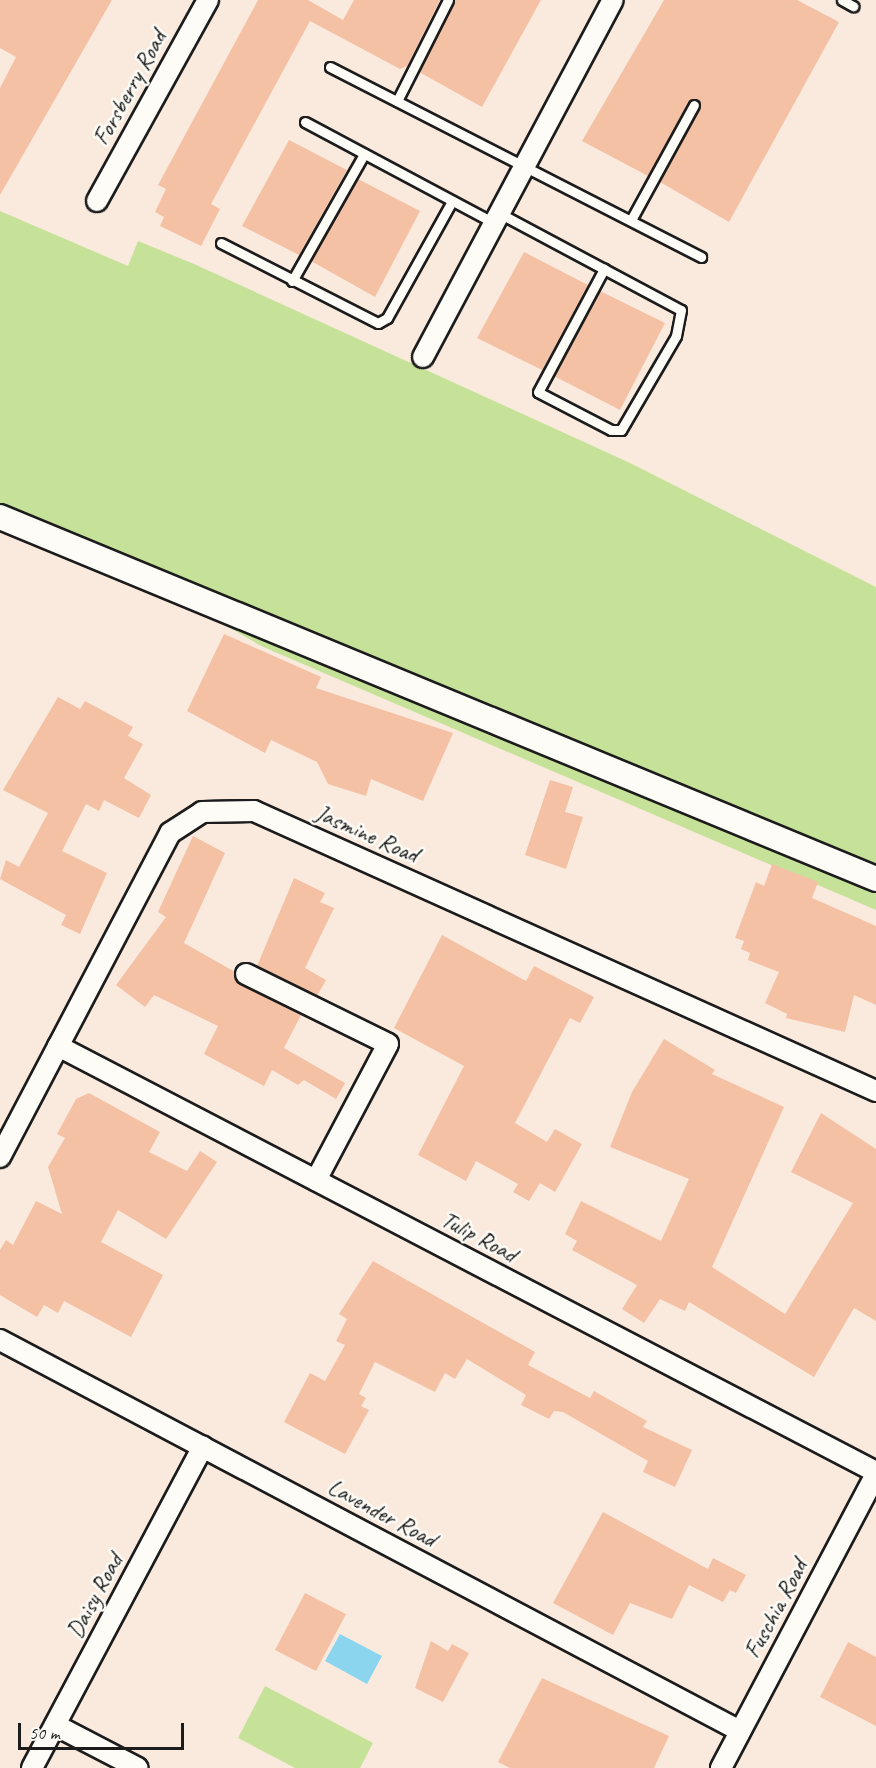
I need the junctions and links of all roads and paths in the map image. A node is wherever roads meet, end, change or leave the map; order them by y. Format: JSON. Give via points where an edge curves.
{"nodes":[{"id":1,"x":208,"y":0,"type":"edge"},
{"id":2,"x":448,"y":0,"type":"edge"},
{"id":3,"x":613,"y":0,"type":"edge"},
{"id":4,"x":842,"y":0,"type":"edge"},
{"id":5,"x":853,"y":6,"type":"dead end"},
{"id":6,"x":330,"y":67,"type":"dead end"},
{"id":7,"x":397,"y":101,"type":"junction"},
{"id":8,"x":694,"y":105,"type":"dead end"},
{"id":9,"x":305,"y":122,"type":"dead end"},
{"id":10,"x":364,"y":153,"type":"junction"},
{"id":11,"x":525,"y":165,"type":"junction"},
{"id":12,"x":97,"y":201,"type":"dead end"},
{"id":13,"x":452,"y":201,"type":"junction"},
{"id":14,"x":497,"y":218,"type":"junction"},
{"id":15,"x":631,"y":220,"type":"junction"},
{"id":16,"x":221,"y":243,"type":"dead end"},
{"id":17,"x":701,"y":257,"type":"dead end"},
{"id":18,"x":604,"y":269,"type":"junction"},
{"id":19,"x":292,"y":281,"type":"junction"},
{"id":20,"x":423,"y":357,"type":"dead end"},
{"id":21,"x":0,"y":517,"type":"edge"},
{"id":22,"x":876,"y":879,"type":"edge"},
{"id":23,"x":246,"y":974,"type":"dead end"},
{"id":24,"x":58,"y":1046,"type":"junction"},
{"id":25,"x":876,"y":1091,"type":"edge"},
{"id":26,"x":0,"y":1158,"type":"edge"},
{"id":27,"x":316,"y":1180,"type":"junction"},
{"id":28,"x":0,"y":1340,"type":"edge"},
{"id":29,"x":203,"y":1447,"type":"junction"},
{"id":30,"x":876,"y":1473,"type":"edge"},
{"id":31,"x":55,"y":1725,"type":"junction"},
{"id":32,"x":740,"y":1731,"type":"junction"},
{"id":33,"x":32,"y":1768,"type":"edge"},
{"id":34,"x":138,"y":1768,"type":"edge"},
{"id":35,"x":720,"y":1768,"type":"edge"}],
"edges":[{"from":1,"to":12,"type":"street","name":"Forsberry Road"},
{"from":2,"to":7,"type":"lane"},
{"from":3,"to":11,"type":"street"},
{"from":4,"to":5,"type":"lane"},
{"from":6,"to":7,"type":"lane"},
{"from":7,"to":11,"type":"lane"},
{"from":8,"to":15,"type":"lane"},
{"from":9,"to":10,"type":"lane"},
{"from":10,"to":13,"type":"lane"},
{"from":10,"to":19,"type":"lane"},
{"from":11,"to":14,"type":"street"},
{"from":11,"to":15,"type":"lane"},
{"from":13,"to":14,"type":"lane"},
{"from":13,"to":19,"type":"lane","via":[[387,318],[378,323]]},
{"from":14,"to":18,"type":"lane"},
{"from":14,"to":20,"type":"street"},
{"from":15,"to":17,"type":"lane"},
{"from":16,"to":19,"type":"lane"},
{"from":18,"to":18,"type":"lane","via":[[538,392],[611,430],[621,430],[683,320],[681,310]]},
{"from":21,"to":22,"type":"street"},
{"from":23,"to":27,"type":"street","via":[[388,1044]]},
{"from":24,"to":25,"type":"street","name":"Jasmine Road","via":[[170,833],[201,812],[254,811]]},
{"from":24,"to":26,"type":"street","name":"Jasmine Road"},
{"from":24,"to":27,"type":"street","name":"Tulip Road"},
{"from":27,"to":30,"type":"street","name":"Tulip Road"},
{"from":28,"to":29,"type":"street","name":"Lavender Road"},
{"from":29,"to":31,"type":"street","name":"Daisy Road"},
{"from":29,"to":32,"type":"street","name":"Lavender Road"},
{"from":30,"to":32,"type":"street","name":"Fuschia Road"},
{"from":31,"to":33,"type":"street","name":"Daisy Road"},
{"from":31,"to":34,"type":"street"},
{"from":32,"to":35,"type":"street","name":"Fuschia Road"}]}
